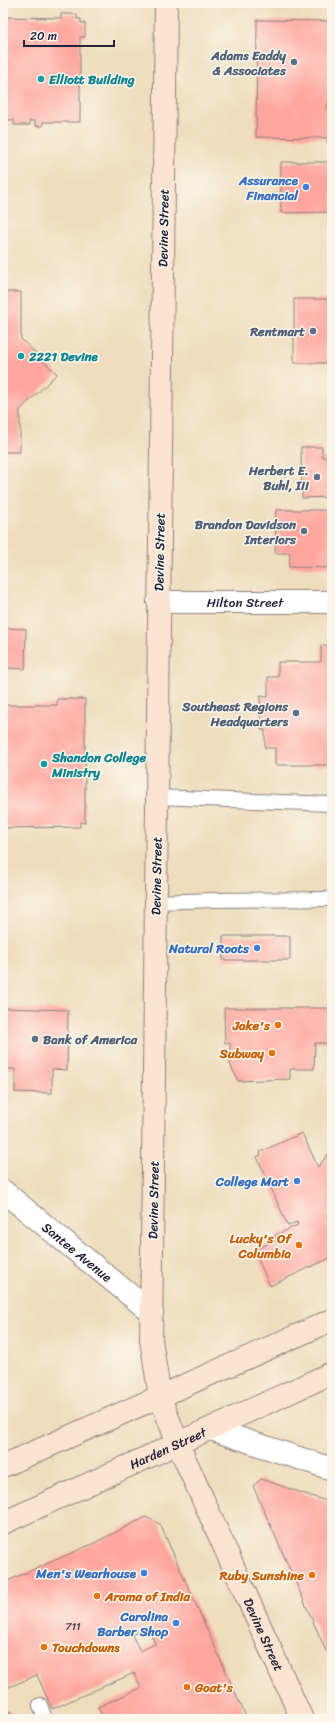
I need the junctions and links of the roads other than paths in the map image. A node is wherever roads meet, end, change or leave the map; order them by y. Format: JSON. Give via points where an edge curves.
{"nodes":[{"id":1,"x":166,"y":3,"type":"edge"},
{"id":2,"x":158,"y":602,"type":"junction"},
{"id":3,"x":332,"y":602,"type":"edge"},
{"id":4,"x":157,"y":797,"type":"junction"},
{"id":5,"x":332,"y":804,"type":"edge"},
{"id":6,"x":332,"y":899,"type":"edge"},
{"id":7,"x":156,"y":902,"type":"junction"},
{"id":8,"x":3,"y":1191,"type":"edge"},
{"id":9,"x":152,"y":1313,"type":"junction"},
{"id":10,"x":332,"y":1320,"type":"edge"},
{"id":11,"x":332,"y":1373,"type":"edge"},
{"id":12,"x":160,"y":1397,"type":"junction"},
{"id":13,"x":211,"y":1429,"type":"junction"},
{"id":14,"x":178,"y":1444,"type":"junction"},
{"id":15,"x":3,"y":1466,"type":"edge"},
{"id":16,"x":332,"y":1469,"type":"edge"},
{"id":17,"x":3,"y":1523,"type":"edge"},
{"id":18,"x":40,"y":1706,"type":"dead end"},
{"id":19,"x":45,"y":1719,"type":"edge"},
{"id":20,"x":302,"y":1719,"type":"edge"}],
"edges":[{"from":1,"to":2,"type":"main road","name":"Devine Street"},
{"from":2,"to":3,"type":"street","name":"Hilton Street"},
{"from":2,"to":4,"type":"main road","name":"Devine Street"},
{"from":4,"to":5,"type":"lane"},
{"from":4,"to":7,"type":"main road","name":"Devine Street"},
{"from":6,"to":7,"type":"lane"},
{"from":7,"to":9,"type":"main road","name":"Devine Street"},
{"from":8,"to":9,"type":"street","name":"Santee Avenue"},
{"from":9,"to":12,"type":"main road","name":"Devine Street","via":[[151,1340]]},
{"from":10,"to":12,"type":"main road"},
{"from":11,"to":13,"type":"main road","name":"Harden Street"},
{"from":12,"to":14,"type":"main road","name":"Devine Street"},
{"from":12,"to":15,"type":"main road"},
{"from":13,"to":14,"type":"main road","name":"Harden Street"},
{"from":13,"to":16,"type":"street"},
{"from":14,"to":17,"type":"main road","name":"Harden Street"},
{"from":14,"to":20,"type":"main road","name":"Devine Street"},
{"from":18,"to":19,"type":"lane"}]}
